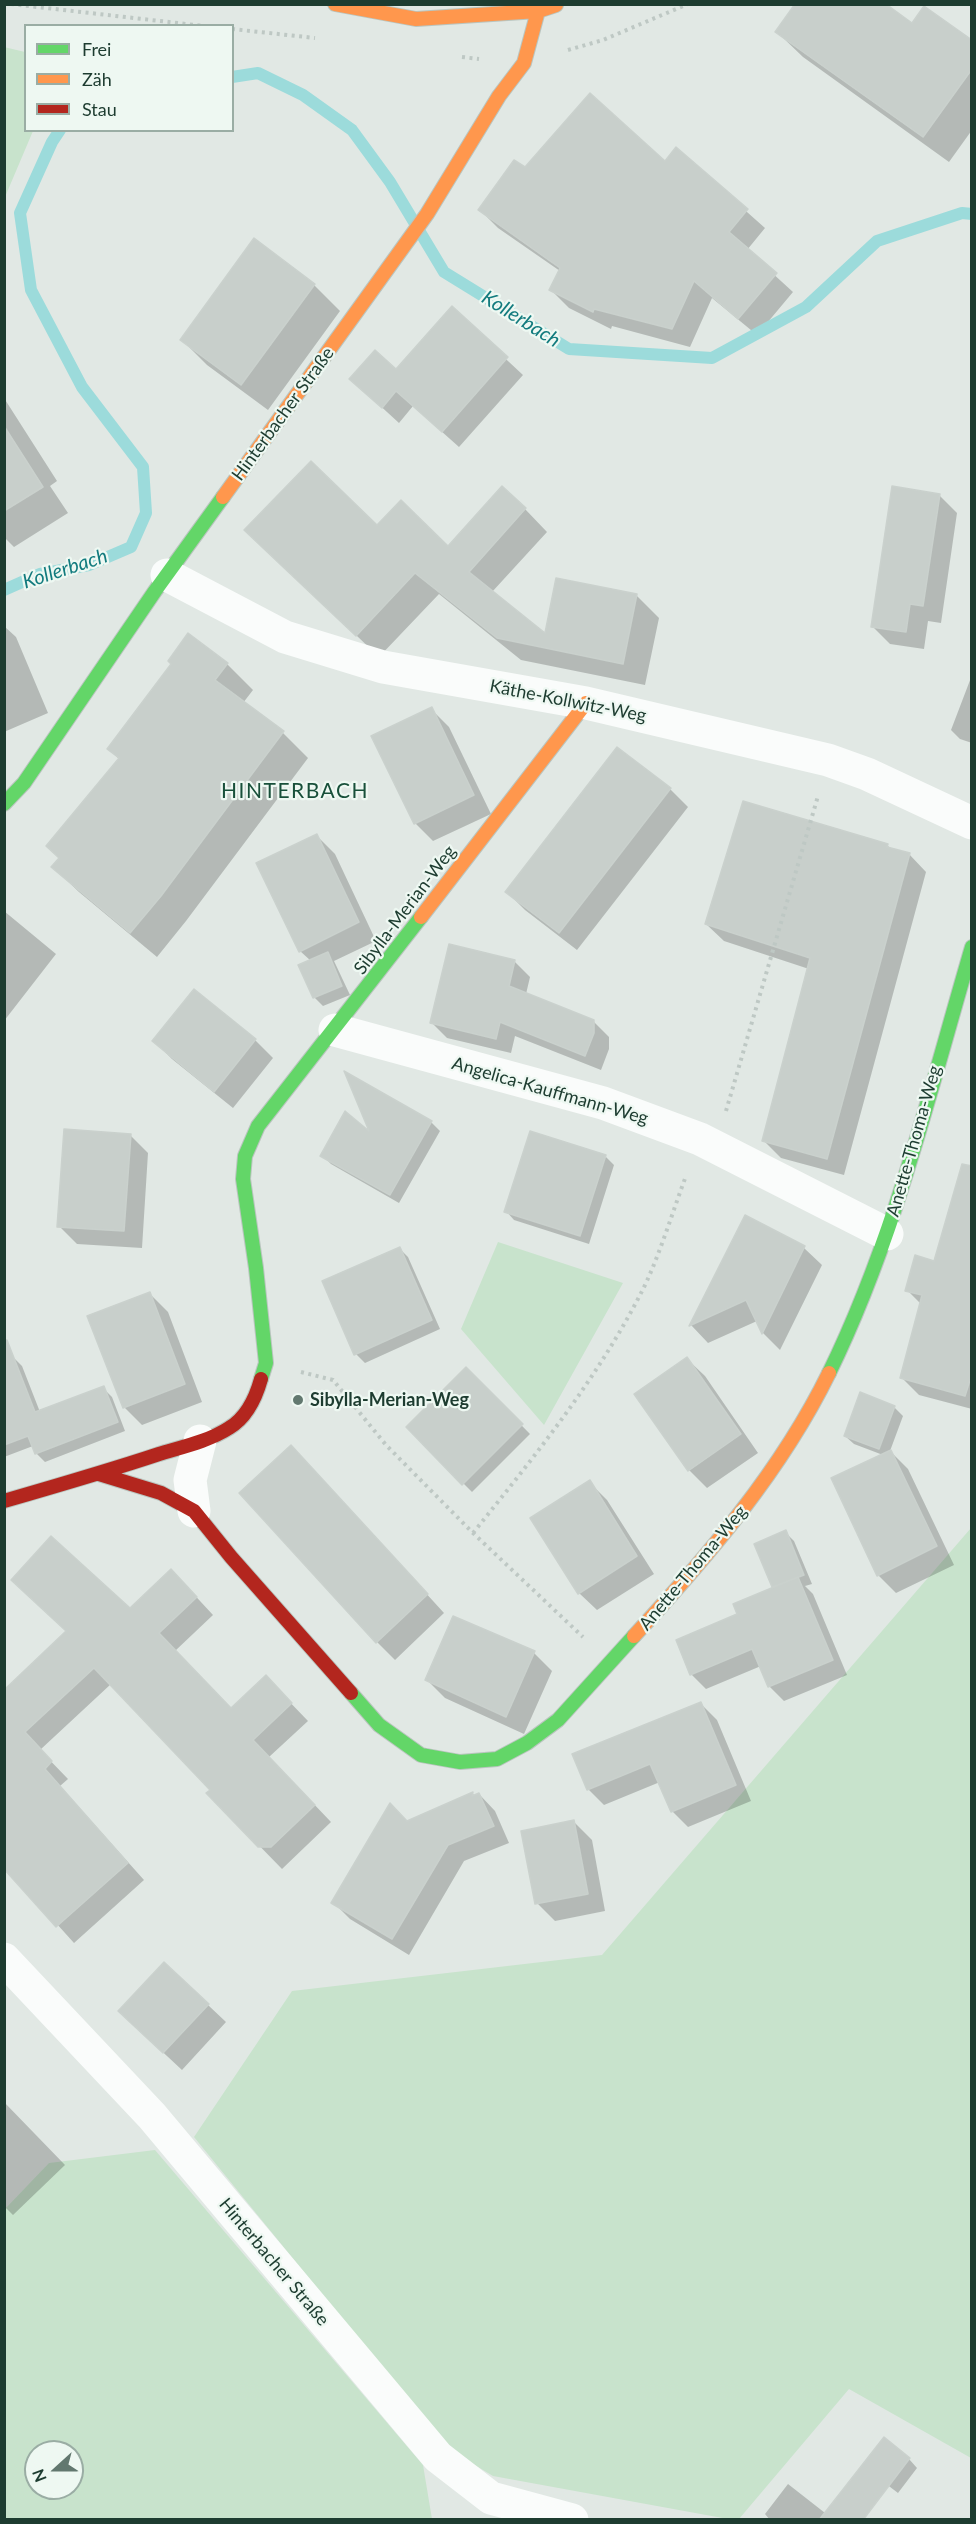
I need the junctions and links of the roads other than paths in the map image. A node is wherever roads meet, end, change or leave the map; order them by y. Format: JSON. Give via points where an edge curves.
{"nodes":[{"id":1,"x":335,"y":4,"type":"edge"},
{"id":2,"x":557,"y":4,"type":"edge"},
{"id":3,"x":538,"y":11,"type":"junction"},
{"id":4,"x":167,"y":575,"type":"junction"},
{"id":5,"x":586,"y":703,"type":"junction"},
{"id":6,"x":4,"y":804,"type":"edge"},
{"id":7,"x":972,"y":824,"type":"edge"},
{"id":8,"x":972,"y":947,"type":"edge"},
{"id":9,"x":336,"y":1030,"type":"junction"},
{"id":10,"x":887,"y":1233,"type":"junction"},
{"id":11,"x":200,"y":1441,"type":"junction"},
{"id":12,"x":99,"y":1474,"type":"junction"},
{"id":13,"x":4,"y":1501,"type":"edge"},
{"id":14,"x":194,"y":1511,"type":"junction"},
{"id":15,"x":4,"y":1959,"type":"edge"},
{"id":16,"x":572,"y":2520,"type":"edge"}],
"edges":[{"from":1,"to":3,"type":"street","via":[[416,19]]},
{"from":2,"to":3,"type":"street"},
{"from":3,"to":4,"type":"street","name":"Hinterbacher Straße","via":[[524,63],[499,96],[427,214]]},
{"from":4,"to":5,"type":"street","name":"Käthe-Kollwitz-Weg","via":[[285,637],[383,667]]},
{"from":4,"to":6,"type":"street","name":"Hinterbacher Straße","via":[[24,783]]},
{"from":5,"to":7,"type":"street","name":"Käthe-Kollwitz-Weg","via":[[828,760],[867,774]]},
{"from":5,"to":9,"type":"street","name":"Sibylla-Merian-Weg"},
{"from":8,"to":10,"type":"street","name":"Anette-Thoma-Weg"},
{"from":9,"to":10,"type":"street","name":"Angelica-Kauffmann-Weg","via":[[603,1103],[708,1142]]},
{"from":9,"to":11,"type":"street","name":"Sibylla-Merian-Weg","via":[[258,1126],[245,1156],[243,1179],[266,1363],[257,1393],[244,1414],[230,1428]]},
{"from":10,"to":14,"type":"street","name":"Anette-Thoma-Weg","via":[[846,1339],[808,1417],[752,1498],[612,1664],[558,1720],[498,1759],[460,1762],[421,1755],[379,1725]]},
{"from":11,"to":12,"type":"street","name":"Sibylla-Merian-Weg"},
{"from":11,"to":14,"type":"street","via":[[190,1480]]},
{"from":12,"to":13,"type":"street","name":"Sibylla-Merian-Weg"},
{"from":12,"to":14,"type":"street","name":"Anette-Thoma-Weg","via":[[161,1493]]},
{"from":15,"to":16,"type":"street","name":"Hinterbacher Straße","via":[[152,2116],[438,2457],[491,2498]]}]}
